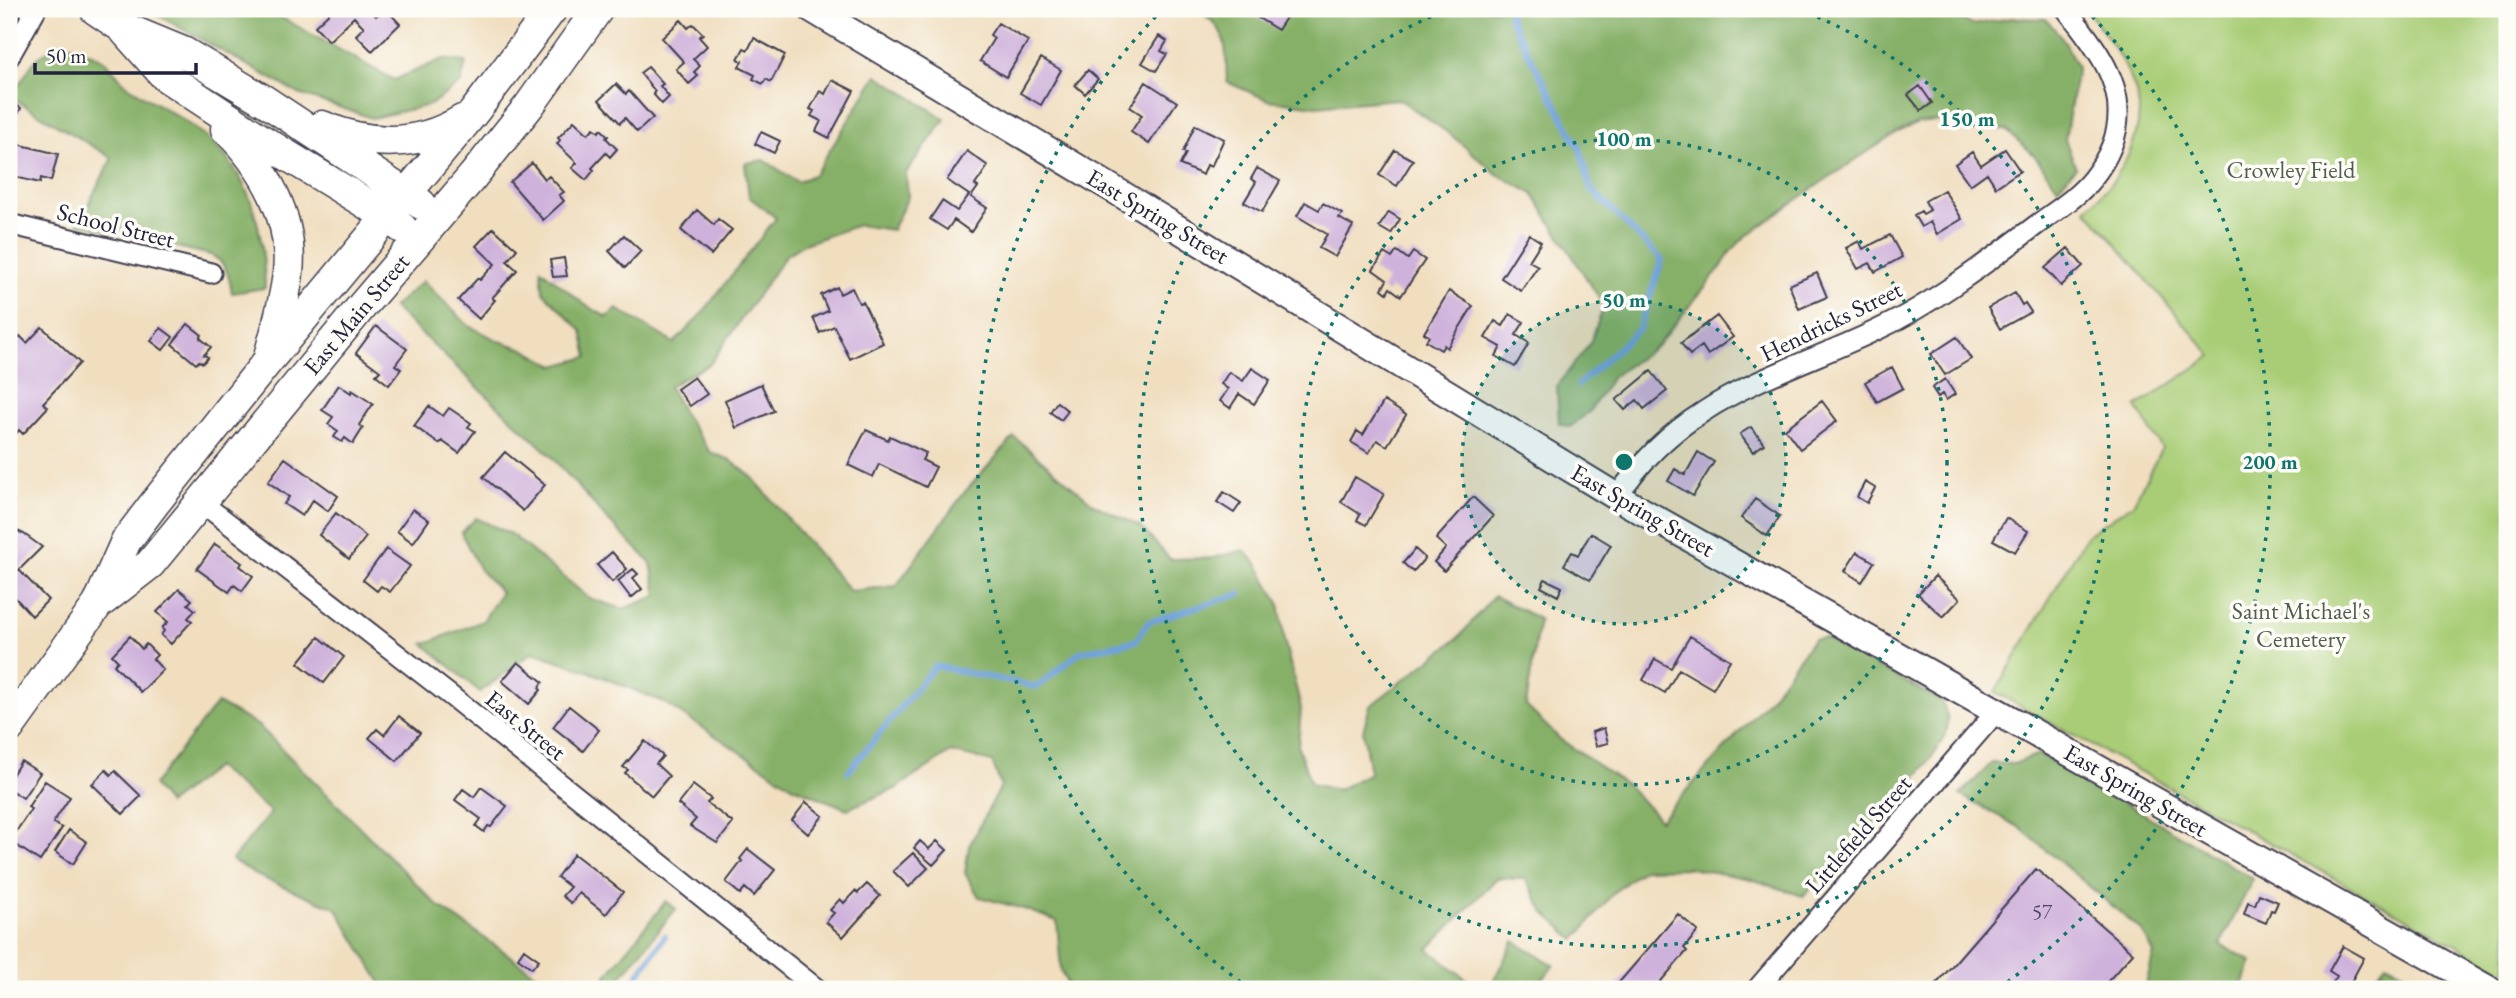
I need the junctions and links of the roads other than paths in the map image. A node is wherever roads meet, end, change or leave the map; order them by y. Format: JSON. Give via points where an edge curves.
{"nodes":[{"id":1,"x":36,"y":9,"type":"edge"},
{"id":2,"x":96,"y":9,"type":"edge"},
{"id":3,"x":552,"y":9,"type":"edge"},
{"id":4,"x":598,"y":9,"type":"edge"},
{"id":5,"x":811,"y":9,"type":"edge"},
{"id":6,"x":2066,"y":9,"type":"edge"},
{"id":7,"x":120,"y":26,"type":"junction"},
{"id":8,"x":9,"y":57,"type":"edge"},
{"id":9,"x":165,"y":76,"type":"junction"},
{"id":10,"x":265,"y":101,"type":"junction"},
{"id":11,"x":474,"y":112,"type":"junction"},
{"id":12,"x":407,"y":192,"type":"junction"},
{"id":13,"x":388,"y":217,"type":"junction"},
{"id":14,"x":438,"y":217,"type":"junction"},
{"id":15,"x":9,"y":224,"type":"edge"},
{"id":16,"x":417,"y":240,"type":"junction"},
{"id":17,"x":211,"y":273,"type":"dead end"},
{"id":18,"x":267,"y":362,"type":"junction"},
{"id":19,"x":1617,"y":497,"type":"junction"},
{"id":20,"x":201,"y":502,"type":"junction"},
{"id":21,"x":98,"y":604,"type":"junction"},
{"id":22,"x":1997,"y":712,"type":"junction"},
{"id":23,"x":9,"y":728,"type":"edge"},
{"id":24,"x":817,"y":989,"type":"edge"},
{"id":25,"x":1757,"y":989,"type":"edge"},
{"id":26,"x":2488,"y":989,"type":"edge"}],
"edges":[{"from":1,"to":8,"type":"street"},
{"from":2,"to":7,"type":"main road"},
{"from":3,"to":11,"type":"main road","name":"East Main Street"},
{"from":4,"to":14,"type":"main road","name":"East Main Street","via":[[529,106]]},
{"from":5,"to":19,"type":"main road","name":"East Spring Street"},
{"from":6,"to":19,"type":"street","name":"Hendricks Street","via":[[2109,75],[2119,112],[2113,146],[2091,180],[1996,256],[1884,327],[1702,412],[1656,449]]},
{"from":7,"to":9,"type":"main road"},
{"from":7,"to":10,"type":"main road","via":[[183,52]]},
{"from":9,"to":13,"type":"main road"},
{"from":9,"to":18,"type":"main road","via":[[243,146],[275,196],[285,233],[288,271]]},
{"from":10,"to":11,"type":"main road","via":[[338,133],[393,142],[430,136]]},
{"from":10,"to":12,"type":"main road"},
{"from":11,"to":12,"type":"main road","name":"East Main Street"},
{"from":12,"to":13,"type":"main road","name":"East Main Street"},
{"from":12,"to":14,"type":"main road"},
{"from":13,"to":16,"type":"main road"},
{"from":13,"to":18,"type":"main road","name":"East Main Street"},
{"from":14,"to":16,"type":"main road","name":"East Main Street"},
{"from":15,"to":17,"type":"street","name":"School Street"},
{"from":16,"to":20,"type":"main road","name":"East Main Street"},
{"from":18,"to":21,"type":"main road","name":"East Main Street","via":[[127,541]]},
{"from":19,"to":22,"type":"main road","name":"East Spring Street"},
{"from":20,"to":21,"type":"main road","name":"East Main Street","via":[[150,564]]},
{"from":20,"to":24,"type":"street","name":"East Street"},
{"from":21,"to":23,"type":"main road","name":"East Main Street"},
{"from":22,"to":25,"type":"street","name":"Littlefield Street"},
{"from":22,"to":26,"type":"main road","name":"East Spring Street"}]}
